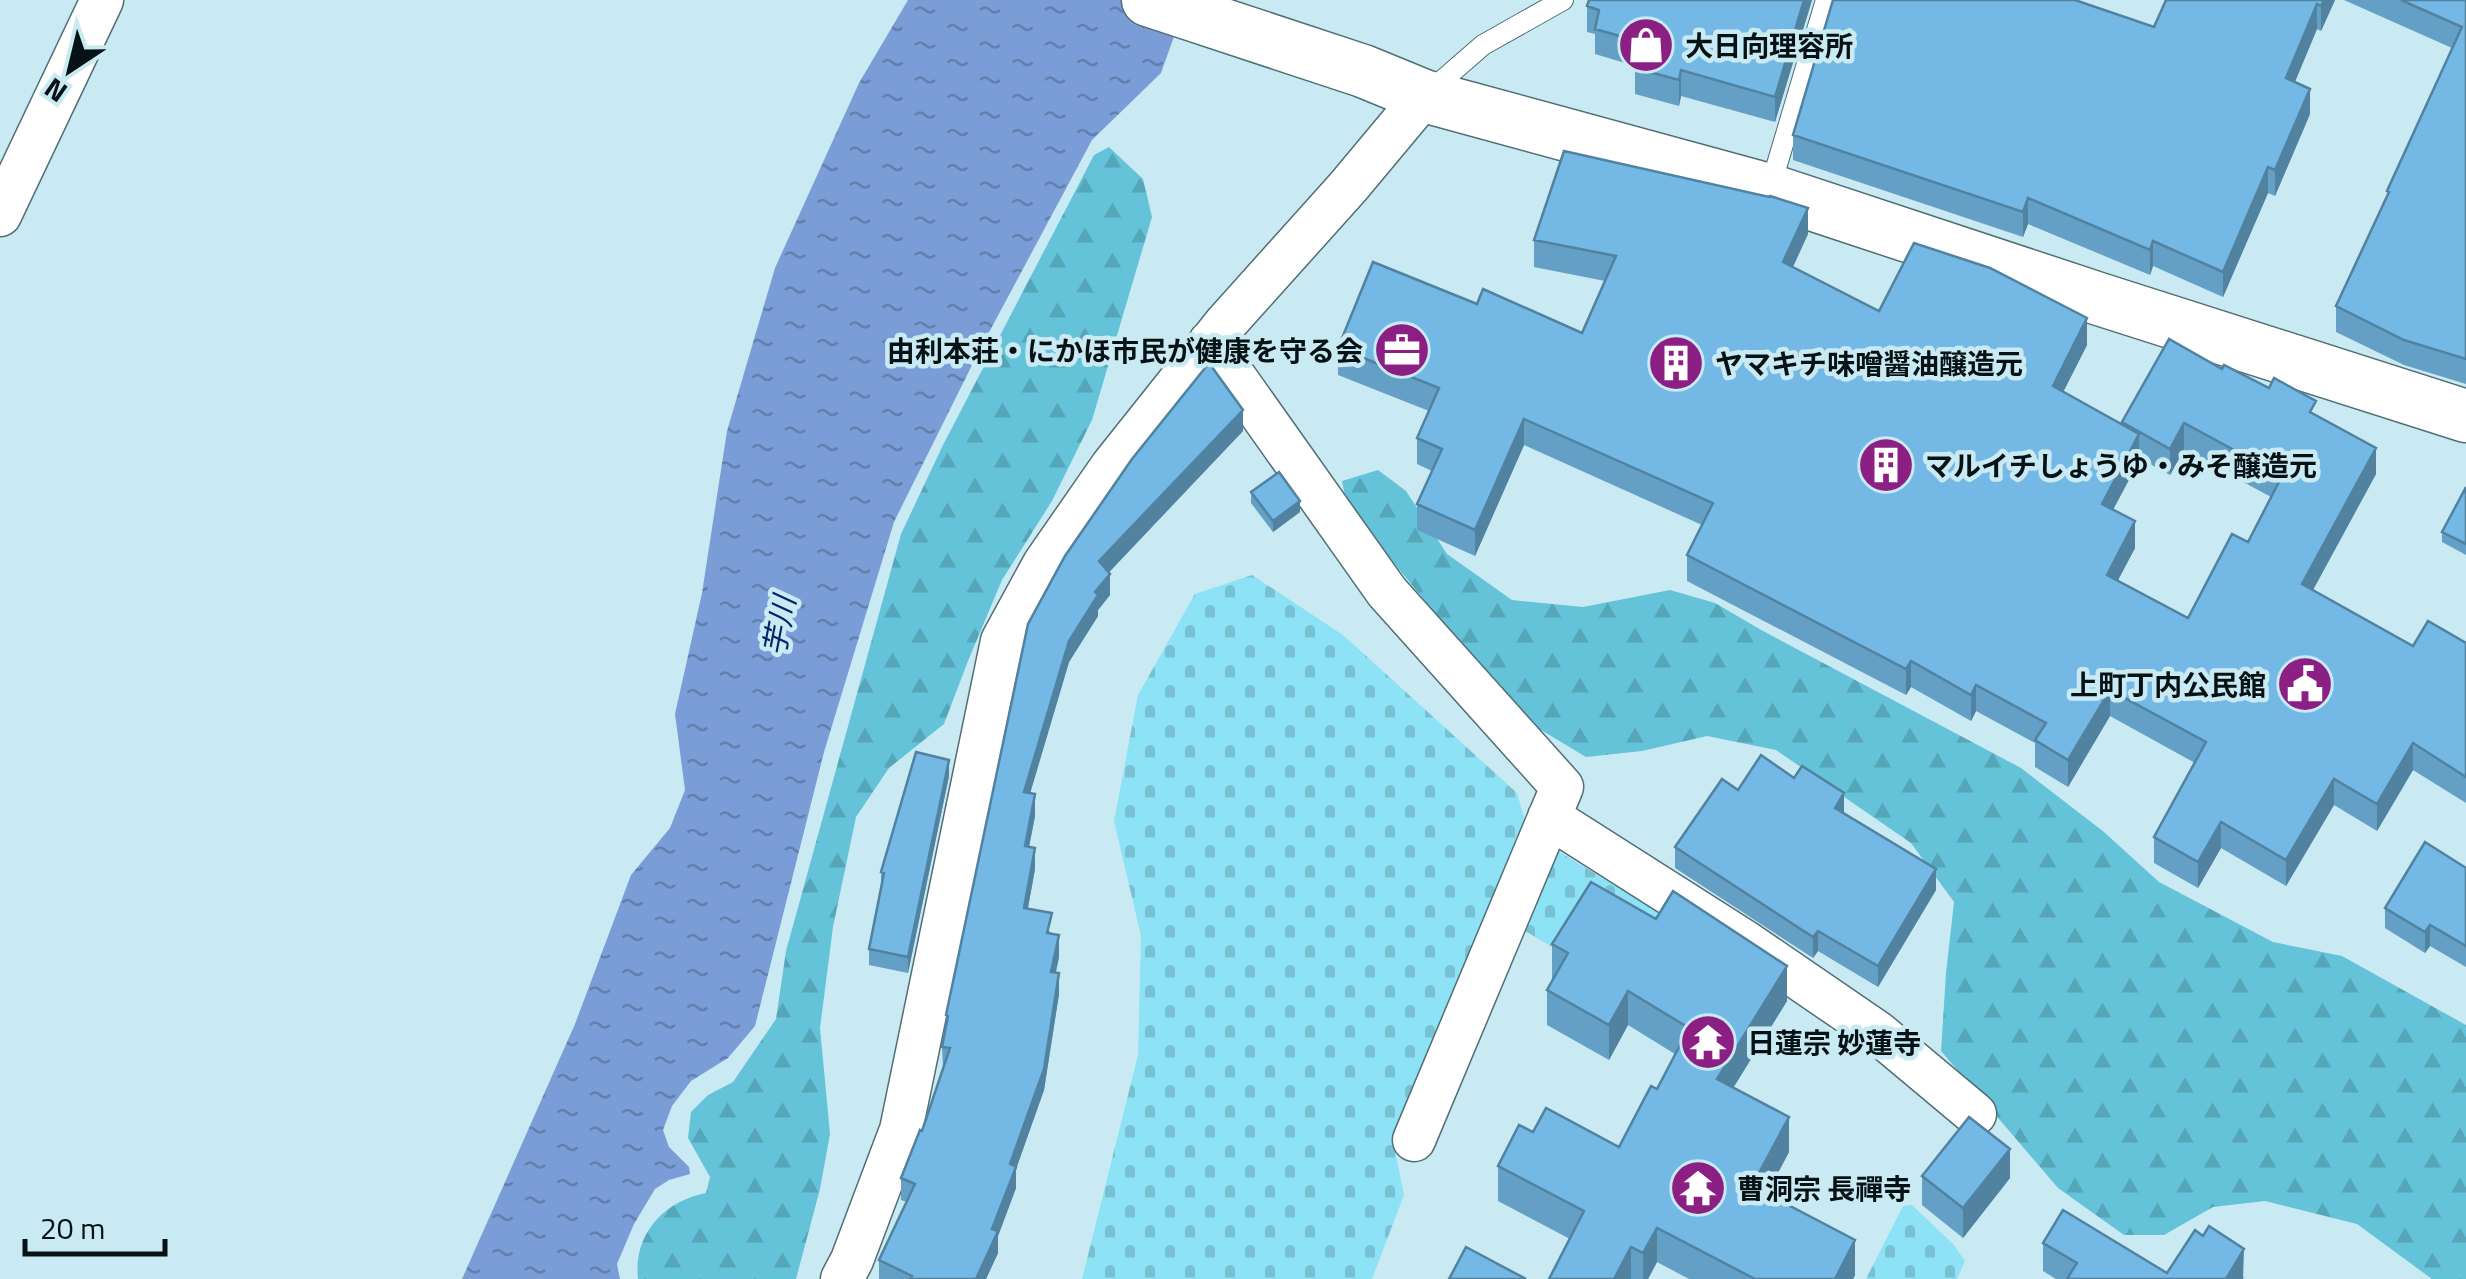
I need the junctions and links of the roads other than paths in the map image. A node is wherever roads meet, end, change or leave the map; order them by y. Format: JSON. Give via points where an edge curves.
{"nodes":[{"id":1,"x":102,"y":0,"type":"edge"},
{"id":2,"x":1148,"y":0,"type":"edge"},
{"id":3,"x":1563,"y":0,"type":"edge"},
{"id":4,"x":1826,"y":0,"type":"edge"},
{"id":5,"x":1424,"y":96,"type":"junction"},
{"id":6,"x":1769,"y":190,"type":"junction"},
{"id":7,"x":0,"y":215,"type":"edge"},
{"id":8,"x":1210,"y":342,"type":"junction"},
{"id":9,"x":2466,"y":416,"type":"edge"},
{"id":10,"x":1549,"y":817,"type":"junction"},
{"id":11,"x":1975,"y":1114,"type":"dead end"},
{"id":12,"x":1414,"y":1140,"type":"dead end"},
{"id":13,"x":842,"y":1279,"type":"edge"}],
"edges":[{"from":1,"to":7,"type":"street"},
{"from":2,"to":5,"type":"street"},
{"from":3,"to":5,"type":"lane","via":[[1483,45]]},
{"from":4,"to":6,"type":"lane"},
{"from":5,"to":6,"type":"street"},
{"from":5,"to":8,"type":"street"},
{"from":6,"to":9,"type":"street"},
{"from":8,"to":10,"type":"street","via":[[1387,592],[1562,787]]},
{"from":8,"to":13,"type":"street","via":[[1112,466],[1044,564],[1002,641],[901,1130]]},
{"from":10,"to":11,"type":"street","via":[[1877,1032]]},
{"from":10,"to":12,"type":"street"}]}
